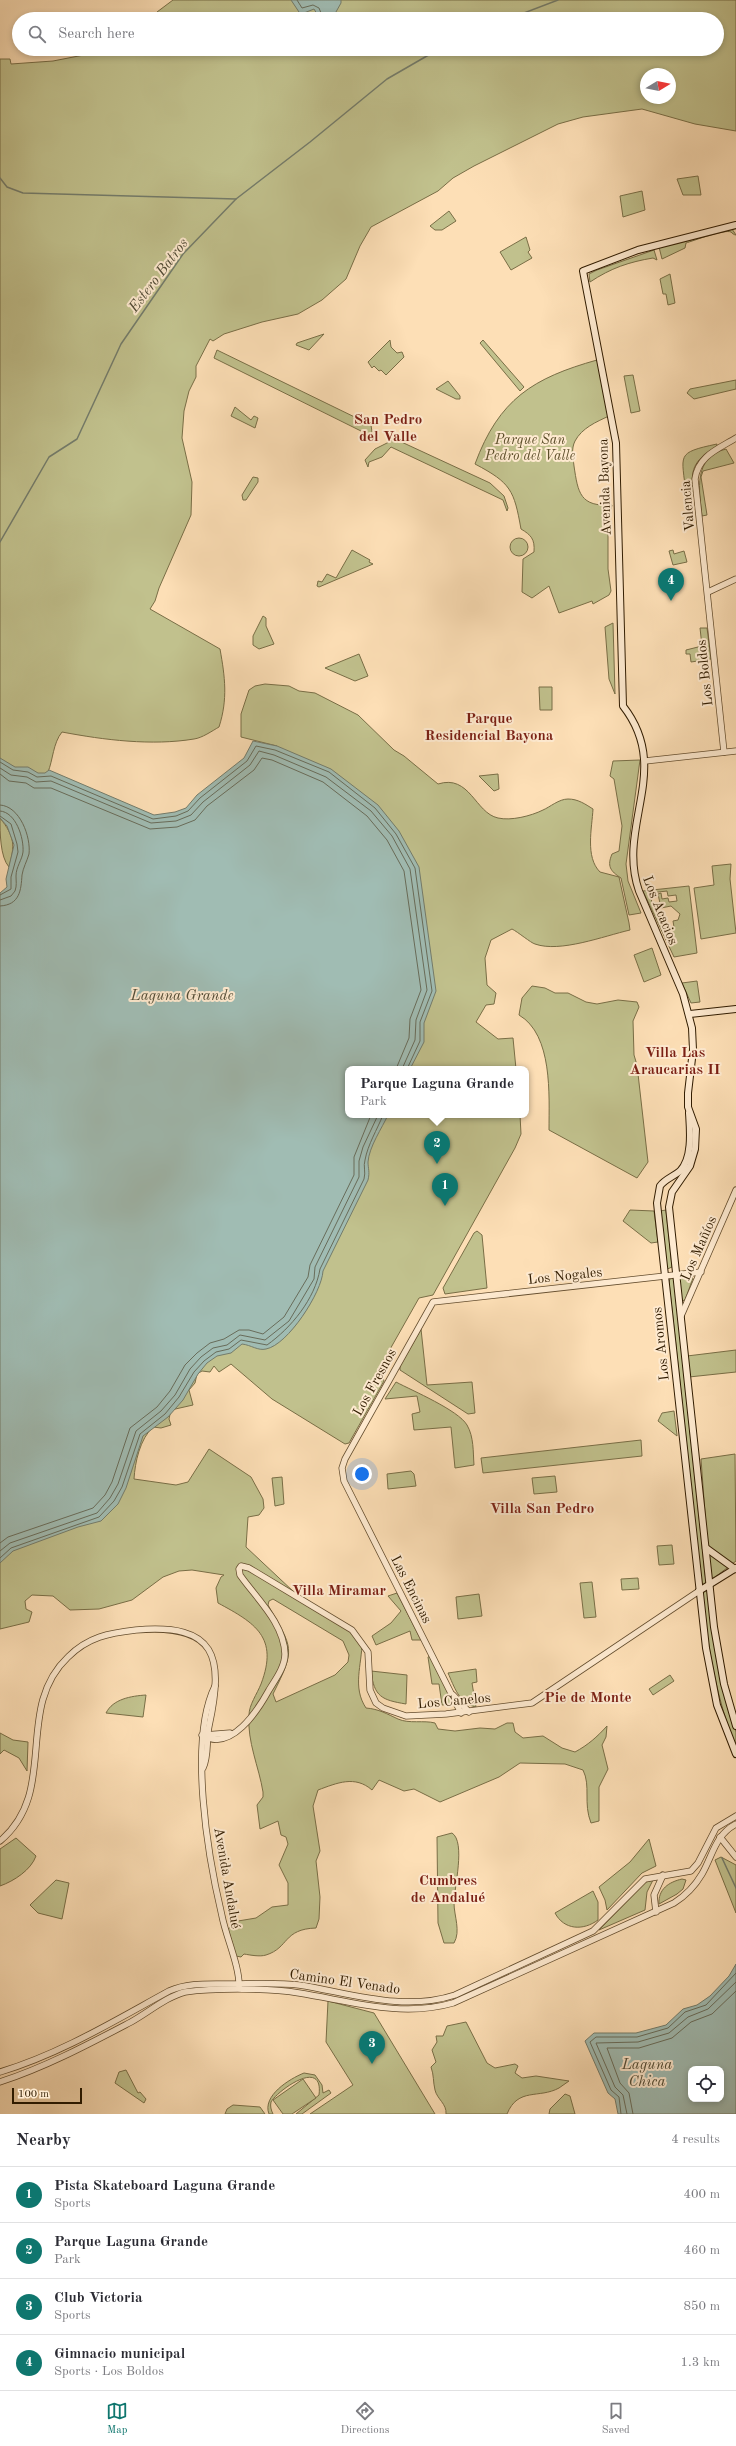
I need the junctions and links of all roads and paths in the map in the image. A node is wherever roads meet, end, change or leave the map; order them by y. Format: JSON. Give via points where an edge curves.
{"nodes":[{"id":1,"x":736,"y":225,"type":"edge"},
{"id":2,"x":736,"y":438,"type":"edge"},
{"id":3,"x":736,"y":579,"type":"edge"},
{"id":4,"x":708,"y":592,"type":"junction"},
{"id":5,"x":623,"y":706,"type":"joint"},
{"id":6,"x":736,"y":751,"type":"edge"},
{"id":7,"x":724,"y":752,"type":"junction"},
{"id":8,"x":645,"y":761,"type":"junction"},
{"id":9,"x":736,"y":1008,"type":"edge"},
{"id":10,"x":690,"y":1014,"type":"junction"},
{"id":11,"x":688,"y":1107,"type":"junction"},
{"id":12,"x":695,"y":1124,"type":"joint"},
{"id":13,"x":736,"y":1190,"type":"edge"},
{"id":14,"x":669,"y":1207,"type":"junction"},
{"id":15,"x":657,"y":1208,"type":"junction"},
{"id":16,"x":701,"y":1272,"type":"junction"},
{"id":17,"x":676,"y":1275,"type":"junction"},
{"id":18,"x":665,"y":1276,"type":"junction"},
{"id":19,"x":433,"y":1302,"type":"joint"},
{"id":20,"x":681,"y":1316,"type":"junction"},
{"id":21,"x":688,"y":1379,"type":"junction"},
{"id":22,"x":676,"y":1381,"type":"junction"},
{"id":23,"x":342,"y":1477,"type":"joint"},
{"id":24,"x":699,"y":1480,"type":"junction"},
{"id":25,"x":688,"y":1481,"type":"junction"},
{"id":26,"x":706,"y":1548,"type":"junction"},
{"id":27,"x":735,"y":1568,"type":"edge"},
{"id":28,"x":709,"y":1586,"type":"junction"},
{"id":29,"x":699,"y":1591,"type":"junction"},
{"id":30,"x":216,"y":1686,"type":"junction"},
{"id":31,"x":451,"y":1694,"type":"junction"},
{"id":32,"x":461,"y":1712,"type":"junction"},
{"id":33,"x":469,"y":1712,"type":"junction"},
{"id":34,"x":210,"y":1721,"type":"junction"},
{"id":35,"x":736,"y":1726,"type":"edge"},
{"id":36,"x":220,"y":1733,"type":"junction"},
{"id":37,"x":232,"y":1733,"type":"junction"},
{"id":38,"x":206,"y":1736,"type":"junction"},
{"id":39,"x":736,"y":1754,"type":"edge"},
{"id":40,"x":736,"y":1816,"type":"edge"},
{"id":41,"x":736,"y":1824,"type":"edge"},
{"id":42,"x":720,"y":1837,"type":"junction"},
{"id":43,"x":0,"y":1841,"type":"edge"},
{"id":44,"x":736,"y":1857,"type":"edge"},
{"id":45,"x":691,"y":1871,"type":"junction"},
{"id":46,"x":663,"y":1875,"type":"junction"},
{"id":47,"x":699,"y":1878,"type":"junction"},
{"id":48,"x":656,"y":1912,"type":"junction"},
{"id":49,"x":574,"y":1939,"type":"junction"},
{"id":50,"x":591,"y":1940,"type":"junction"},
{"id":51,"x":239,"y":1984,"type":"junction"},
{"id":52,"x":239,"y":1991,"type":"junction"},
{"id":53,"x":0,"y":2072,"type":"edge"},
{"id":54,"x":0,"y":2082,"type":"edge"}],
"edges":[{"from":1,"to":5,"type":"main road","name":"Avenida Bayona","via":[[648,247],[583,271],[616,443]]},
{"from":2,"to":4,"type":"street","name":"Valencia","via":[[706,457],[696,474]]},
{"from":3,"to":4,"type":"street"},
{"from":4,"to":7,"type":"street","name":"Los Boldos"},
{"from":5,"to":8,"type":"main road","name":"Los Acacios","via":[[638,730]]},
{"from":6,"to":7,"type":"street"},
{"from":7,"to":8,"type":"street"},
{"from":8,"to":10,"type":"main road","name":"Los Acacios","via":[[632,851],[633,872]]},
{"from":9,"to":10,"type":"main road"},
{"from":10,"to":11,"type":"main road","name":"Los Acacios","via":[[693,1043],[688,1079]]},
{"from":11,"to":12,"type":"main road","name":"Los Acacios"},
{"from":11,"to":15,"type":"main road","name":"Los Aromos","via":[[687,1159],[680,1170],[660,1186]]},
{"from":12,"to":14,"type":"main road","name":"Los Aromos","via":[[693,1159],[673,1189]]},
{"from":13,"to":16,"type":"street","name":"Los Mañíos"},
{"from":14,"to":15,"type":"main road"},
{"from":14,"to":17,"type":"main road","name":"Los Aromos"},
{"from":15,"to":18,"type":"main road","name":"Los Aromos"},
{"from":16,"to":17,"type":"street","name":"Los Nogales"},
{"from":16,"to":20,"type":"street","name":"Los Mañíos"},
{"from":17,"to":18,"type":"street","name":"Los Nogales"},
{"from":17,"to":20,"type":"main road","name":"Los Aromos"},
{"from":18,"to":19,"type":"street","name":"Los Nogales"},
{"from":18,"to":22,"type":"main road","name":"Los Aromos"},
{"from":19,"to":23,"type":"street","name":"Los Fresnos","via":[[345,1459]]},
{"from":20,"to":21,"type":"main road","name":"Los Aromos"},
{"from":21,"to":22,"type":"main road"},
{"from":21,"to":24,"type":"main road","name":"Los Aromos"},
{"from":22,"to":25,"type":"main road","name":"Los Aromos"},
{"from":23,"to":31,"type":"street","name":"Las Encinas"},
{"from":24,"to":25,"type":"main road"},
{"from":24,"to":26,"type":"main road","name":"Los Aromos"},
{"from":25,"to":29,"type":"main road","name":"Los Aromos"},
{"from":26,"to":27,"type":"main road"},
{"from":26,"to":28,"type":"main road","name":"Los Aromos"},
{"from":27,"to":28,"type":"main road","name":"Los Canelos"},
{"from":28,"to":29,"type":"main road","name":"Los Canelos"},
{"from":28,"to":35,"type":"main road","name":"Los Aromos","via":[[720,1666]]},
{"from":29,"to":33,"type":"street","name":"Los Canelos","via":[[537,1701]]},
{"from":29,"to":39,"type":"main road","name":"Los Aromos","via":[[713,1690],[723,1724]]},
{"from":30,"to":34,"type":"street","name":"Avenida Andalué","via":[[216,1698]]},
{"from":30,"to":38,"type":"street","name":"Avenida Andalué","via":[[208,1703]]},
{"from":30,"to":43,"type":"street","name":"Avenida Andalué","via":[[216,1669],[209,1651],[195,1637],[180,1630],[166,1628],[109,1633],[75,1650],[61,1664],[45,1692],[38,1720],[32,1792],[20,1819]]},
{"from":31,"to":32,"type":"street","name":"Las Encinas"},
{"from":31,"to":33,"type":"street","via":[[458,1698]]},
{"from":32,"to":33,"type":"street","name":"Los Canelos"},
{"from":32,"to":37,"type":"street","name":"Los Canelos","via":[[406,1716],[383,1708],[376,1703],[370,1690],[368,1652],[352,1630],[243,1566],[239,1569],[240,1574],[273,1620],[285,1656],[279,1673],[256,1714]]},
{"from":34,"to":36,"type":"street","via":[[213,1728]]},
{"from":34,"to":38,"type":"street","name":"Avenida Andalué"},
{"from":36,"to":37,"type":"street"},
{"from":36,"to":38,"type":"street"},
{"from":37,"to":38,"type":"street","name":"Los Canelos","via":[[221,1738]]},
{"from":38,"to":51,"type":"street","name":"Avenida Andalué","via":[[203,1768],[205,1814],[214,1878]]},
{"from":40,"to":45,"type":"street","via":[[716,1828],[698,1863]]},
{"from":41,"to":42,"type":"street","name":"Camino El Venado"},
{"from":42,"to":44,"type":"street"},
{"from":42,"to":47,"type":"street","name":"Camino El Venado"},
{"from":45,"to":46,"type":"street","name":"Camino El Venado"},
{"from":45,"to":47,"type":"street"},
{"from":46,"to":48,"type":"street","via":[[654,1894]]},
{"from":46,"to":49,"type":"street","name":"Camino El Venado","via":[[650,1876],[642,1880],[597,1928]]},
{"from":47,"to":48,"type":"street","name":"Camino El Venado","via":[[682,1897]]},
{"from":48,"to":50,"type":"street","name":"Camino El Venado"},
{"from":49,"to":50,"type":"street"},
{"from":49,"to":51,"type":"street","name":"Camino El Venado","via":[[463,1992],[434,2001],[393,2002],[298,1985]]},
{"from":50,"to":52,"type":"street","name":"Camino El Venado","via":[[472,1995],[435,2007],[389,2009],[289,1992]]},
{"from":51,"to":52,"type":"street","name":"Avenida Andalué"},
{"from":51,"to":53,"type":"street","name":"Camino El Venado","via":[[191,1984],[178,1987],[74,2043],[31,2062]]},
{"from":52,"to":54,"type":"street","name":"Camino El Venado","via":[[190,1992],[177,1995],[77,2050]]}]}
